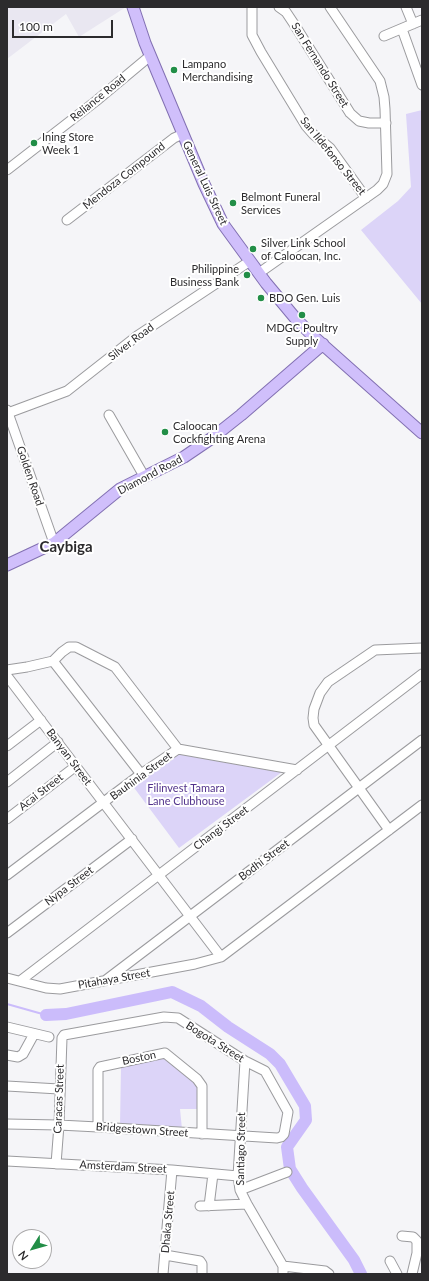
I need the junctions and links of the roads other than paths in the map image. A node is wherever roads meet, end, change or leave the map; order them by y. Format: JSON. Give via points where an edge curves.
{"nodes":[{"id":1,"x":133,"y":7,"type":"edge"},
{"id":2,"x":252,"y":7,"type":"edge"},
{"id":3,"x":279,"y":7,"type":"edge"},
{"id":4,"x":330,"y":7,"type":"edge"},
{"id":5,"x":406,"y":7,"type":"edge"},
{"id":6,"x":418,"y":22,"type":"edge"},
{"id":7,"x":402,"y":29,"type":"junction"},
{"id":8,"x":384,"y":36,"type":"dead end"},
{"id":9,"x":150,"y":56,"type":"junction"},
{"id":10,"x":422,"y":85,"type":"edge"},
{"id":11,"x":386,"y":123,"type":"junction"},
{"id":12,"x":183,"y":134,"type":"junction"},
{"id":13,"x":7,"y":170,"type":"edge"},
{"id":14,"x":366,"y":198,"type":"junction"},
{"id":15,"x":67,"y":220,"type":"dead end"},
{"id":16,"x":250,"y":261,"type":"junction"},
{"id":17,"x":259,"y":273,"type":"junction"},
{"id":18,"x":323,"y":344,"type":"junction"},
{"id":19,"x":8,"y":412,"type":"edge"},
{"id":20,"x":109,"y":415,"type":"dead end"},
{"id":21,"x":422,"y":433,"type":"edge"},
{"id":22,"x":144,"y":476,"type":"junction"},
{"id":23,"x":54,"y":543,"type":"junction"},
{"id":24,"x":7,"y":564,"type":"edge"},
{"id":25,"x":422,"y":648,"type":"edge"},
{"id":26,"x":53,"y":661,"type":"junction"},
{"id":27,"x":7,"y":670,"type":"edge"},
{"id":28,"x":422,"y":674,"type":"edge"},
{"id":29,"x":7,"y":676,"type":"edge"},
{"id":30,"x":41,"y":720,"type":"junction"},
{"id":31,"x":422,"y":740,"type":"edge"},
{"id":32,"x":58,"y":742,"type":"junction"},
{"id":33,"x":7,"y":746,"type":"edge"},
{"id":34,"x":328,"y":746,"type":"junction"},
{"id":35,"x":178,"y":749,"type":"junction"},
{"id":36,"x":76,"y":766,"type":"junction"},
{"id":37,"x":297,"y":770,"type":"junction"},
{"id":38,"x":141,"y":774,"type":"junction"},
{"id":39,"x":7,"y":782,"type":"edge"},
{"id":40,"x":359,"y":789,"type":"junction"},
{"id":41,"x":104,"y":802,"type":"junction"},
{"id":42,"x":422,"y":805,"type":"edge"},
{"id":43,"x":7,"y":819,"type":"edge"},
{"id":44,"x":389,"y":830,"type":"junction"},
{"id":45,"x":132,"y":839,"type":"junction"},
{"id":46,"x":7,"y":875,"type":"edge"},
{"id":47,"x":159,"y":875,"type":"junction"},
{"id":48,"x":190,"y":915,"type":"junction"},
{"id":49,"x":7,"y":933,"type":"edge"},
{"id":50,"x":221,"y":957,"type":"junction"},
{"id":51,"x":7,"y":978,"type":"edge"},
{"id":52,"x":106,"y":980,"type":"junction"},
{"id":53,"x":20,"y":981,"type":"junction"},
{"id":54,"x":7,"y":1027,"type":"edge"},
{"id":55,"x":34,"y":1034,"type":"junction"},
{"id":56,"x":64,"y":1035,"type":"joint"},
{"id":57,"x":50,"y":1037,"type":"dead end"},
{"id":58,"x":7,"y":1055,"type":"edge"},
{"id":59,"x":245,"y":1061,"type":"junction"},
{"id":60,"x":7,"y":1086,"type":"edge"},
{"id":61,"x":59,"y":1088,"type":"junction"},
{"id":62,"x":7,"y":1124,"type":"edge"},
{"id":63,"x":59,"y":1125,"type":"junction"},
{"id":64,"x":98,"y":1128,"type":"junction"},
{"id":65,"x":202,"y":1134,"type":"junction"},
{"id":66,"x":241,"y":1136,"type":"junction"},
{"id":67,"x":277,"y":1138,"type":"joint"},
{"id":68,"x":7,"y":1161,"type":"edge"},
{"id":69,"x":56,"y":1164,"type":"junction"},
{"id":70,"x":172,"y":1170,"type":"junction"},
{"id":71,"x":287,"y":1172,"type":"dead end"},
{"id":72,"x":213,"y":1174,"type":"junction"},
{"id":73,"x":238,"y":1176,"type":"junction"},
{"id":74,"x":240,"y":1190,"type":"junction"},
{"id":75,"x":247,"y":1204,"type":"junction"},
{"id":76,"x":402,"y":1236,"type":"dead end"},
{"id":77,"x":166,"y":1255,"type":"junction"},
{"id":78,"x":390,"y":1261,"type":"dead end"},
{"id":79,"x":283,"y":1270,"type":"edge"},
{"id":80,"x":163,"y":1274,"type":"edge"},
{"id":81,"x":202,"y":1274,"type":"edge"},
{"id":82,"x":329,"y":1274,"type":"edge"},
{"id":83,"x":397,"y":1274,"type":"edge"},
{"id":84,"x":412,"y":1274,"type":"edge"}],
"edges":[{"from":1,"to":9,"type":"main road","name":"General Luis Street"},
{"from":2,"to":14,"type":"street","name":"San Ildefonso Street","via":[[252,35],[260,52],[306,126],[330,148]]},
{"from":3,"to":11,"type":"street","name":"San Fernando Street","via":[[286,12],[350,113],[359,121],[369,124]]},
{"from":4,"to":11,"type":"street","name":"San Ildefonso Street","via":[[380,81]]},
{"from":5,"to":6,"type":"street"},
{"from":6,"to":7,"type":"street"},
{"from":7,"to":8,"type":"street"},
{"from":7,"to":10,"type":"street"},
{"from":9,"to":12,"type":"main road","name":"General Luis Street"},
{"from":9,"to":13,"type":"street","name":"Reliance Road"},
{"from":11,"to":14,"type":"street","name":"San Ildefonso Street","via":[[387,174],[383,184]]},
{"from":12,"to":15,"type":"street","name":"Mendoza Compound","via":[[174,138]]},
{"from":12,"to":16,"type":"main road","name":"General Luis Street","via":[[223,224]]},
{"from":14,"to":17,"type":"street"},
{"from":16,"to":17,"type":"main road","name":"General Luis Street"},
{"from":16,"to":19,"type":"street","name":"Silver Road","via":[[137,336],[67,391]]},
{"from":17,"to":18,"type":"main road","name":"General Luis Street","via":[[292,314]]},
{"from":18,"to":21,"type":"main road","name":"General Luis Street"},
{"from":18,"to":22,"type":"main road","name":"Diamond Road","via":[[212,438],[184,457]]},
{"from":19,"to":23,"type":"street","name":"Golden Road"},
{"from":20,"to":22,"type":"street"},
{"from":22,"to":23,"type":"main road","name":"Diamond Road","via":[[120,489]]},
{"from":23,"to":24,"type":"main road","name":"Diamond Road"},
{"from":25,"to":34,"type":"street","via":[[375,650],[328,682],[320,693],[313,718],[314,725]]},
{"from":26,"to":27,"type":"street"},
{"from":26,"to":35,"type":"street","via":[[69,647],[76,647],[115,667]]},
{"from":26,"to":38,"type":"street"},
{"from":28,"to":34,"type":"street","name":"Changi Street"},
{"from":29,"to":30,"type":"street","name":"Banyan Street"},
{"from":30,"to":32,"type":"street","name":"Banyan Street"},
{"from":30,"to":33,"type":"street"},
{"from":31,"to":40,"type":"street","name":"Bodhi Street"},
{"from":32,"to":36,"type":"street","name":"Banyan Street"},
{"from":32,"to":39,"type":"street"},
{"from":34,"to":37,"type":"street","name":"Changi Street"},
{"from":34,"to":40,"type":"street"},
{"from":35,"to":37,"type":"street","name":"Bauhinia Street"},
{"from":35,"to":38,"type":"street","name":"Bauhinia Street"},
{"from":36,"to":41,"type":"street","name":"Banyan Street"},
{"from":36,"to":43,"type":"street","name":"Acai Street"},
{"from":37,"to":47,"type":"street","name":"Changi Street"},
{"from":38,"to":41,"type":"street","name":"Bauhinia Street"},
{"from":40,"to":44,"type":"street"},
{"from":40,"to":48,"type":"street","name":"Bodhi Street"},
{"from":41,"to":45,"type":"street","name":"Banyan Street"},
{"from":41,"to":46,"type":"street","name":"Bauhinia Street"},
{"from":42,"to":44,"type":"street"},
{"from":44,"to":50,"type":"street"},
{"from":45,"to":47,"type":"street","name":"Banyan Street"},
{"from":45,"to":49,"type":"street","name":"Nypa Street"},
{"from":47,"to":48,"type":"street","name":"Banyan Street"},
{"from":47,"to":53,"type":"street","name":"Changi Street"},
{"from":48,"to":50,"type":"street","name":"Banyan Street"},
{"from":48,"to":52,"type":"street","name":"Bodhi Street"},
{"from":50,"to":52,"type":"street","name":"Pitahaya Street"},
{"from":51,"to":53,"type":"street","name":"Pitahaya Street"},
{"from":52,"to":53,"type":"street","name":"Pitahaya Street","via":[[60,989]]},
{"from":54,"to":55,"type":"street"},
{"from":55,"to":57,"type":"street"},
{"from":55,"to":58,"type":"street","via":[[23,1054],[18,1057]]},
{"from":56,"to":59,"type":"street","name":"Bogota Street","via":[[164,1017],[178,1018]]},
{"from":56,"to":61,"type":"street","name":"Caracas Street"},
{"from":59,"to":66,"type":"street","name":"Santiago Street"},
{"from":59,"to":67,"type":"street","name":"Bogota Street","via":[[265,1071],[288,1112],[284,1134]]},
{"from":60,"to":61,"type":"street"},
{"from":61,"to":63,"type":"street","name":"Caracas Street"},
{"from":62,"to":63,"type":"street","name":"Bridgestown Street"},
{"from":63,"to":64,"type":"street","name":"Bridgestown Street"},
{"from":63,"to":69,"type":"street","name":"Caracas Street"},
{"from":64,"to":65,"type":"street","name":"Bridgestown Street"},
{"from":64,"to":65,"type":"street","name":"Boston","via":[[100,1067],[165,1053],[202,1086]]},
{"from":65,"to":66,"type":"street","name":"Bridgestown Street"},
{"from":66,"to":67,"type":"street","name":"Bridgestown Street"},
{"from":66,"to":73,"type":"street","name":"Santiago Street"},
{"from":68,"to":69,"type":"street","name":"Amsterdam Street"},
{"from":69,"to":70,"type":"street","name":"Amsterdam Street"},
{"from":70,"to":72,"type":"street","name":"Amsterdam Street"},
{"from":70,"to":77,"type":"street","name":"Dhaka Street"},
{"from":71,"to":74,"type":"street"},
{"from":72,"to":73,"type":"street","name":"Amsterdam Street"},
{"from":72,"to":75,"type":"street","via":[[204,1206]]},
{"from":73,"to":74,"type":"street","name":"Santiago Street"},
{"from":74,"to":75,"type":"street","name":"Santiago Street"},
{"from":75,"to":79,"type":"street","name":"Santiago Street"},
{"from":76,"to":84,"type":"street","via":[[413,1237],[416,1241],[417,1253]]},
{"from":77,"to":80,"type":"street","name":"Dhaka Street"},
{"from":77,"to":81,"type":"street","via":[[200,1261]]},
{"from":78,"to":83,"type":"street"},
{"from":79,"to":82,"type":"street","via":[[325,1271]]}]}
